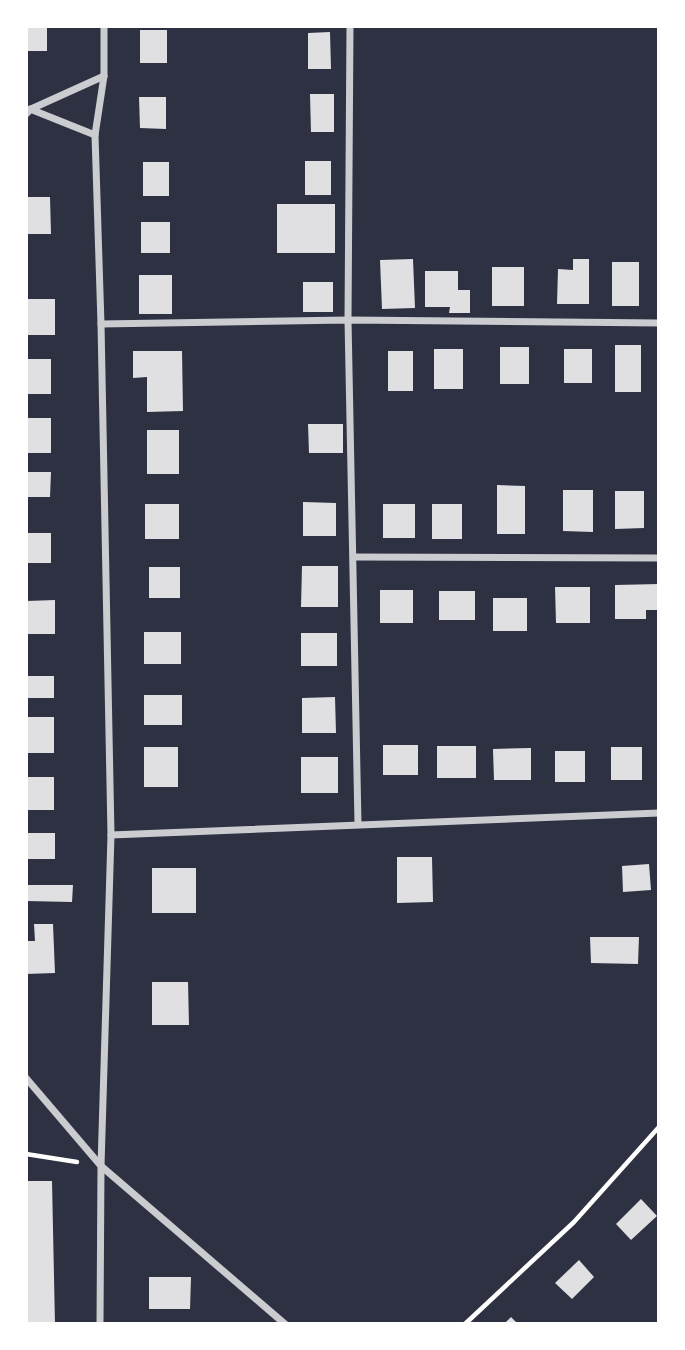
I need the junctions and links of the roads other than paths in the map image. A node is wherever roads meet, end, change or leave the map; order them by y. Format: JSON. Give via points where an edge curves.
{"nodes":[{"id":1,"x":104,"y":26,"type":"edge"},
{"id":2,"x":350,"y":26,"type":"edge"},
{"id":3,"x":104,"y":76,"type":"junction"},
{"id":4,"x":28,"y":110,"type":"edge"},
{"id":5,"x":95,"y":135,"type":"junction"},
{"id":6,"x":348,"y":320,"type":"junction"},
{"id":7,"x":659,"y":323,"type":"edge"},
{"id":8,"x":101,"y":324,"type":"junction"},
{"id":9,"x":354,"y":557,"type":"junction"},
{"id":10,"x":659,"y":558,"type":"edge"},
{"id":11,"x":659,"y":814,"type":"edge"},
{"id":12,"x":358,"y":824,"type":"junction"},
{"id":13,"x":111,"y":835,"type":"junction"},
{"id":14,"x":26,"y":1078,"type":"edge"},
{"id":15,"x":101,"y":1166,"type":"junction"},
{"id":16,"x":100,"y":1324,"type":"edge"},
{"id":17,"x":285,"y":1324,"type":"edge"}],
"edges":[{"from":1,"to":3,"type":"street"},
{"from":2,"to":6,"type":"street"},
{"from":3,"to":4,"type":"street"},
{"from":3,"to":5,"type":"street"},
{"from":4,"to":5,"type":"street"},
{"from":5,"to":8,"type":"street"},
{"from":6,"to":7,"type":"street"},
{"from":6,"to":8,"type":"street"},
{"from":6,"to":9,"type":"street"},
{"from":8,"to":13,"type":"street"},
{"from":9,"to":10,"type":"street"},
{"from":9,"to":12,"type":"street"},
{"from":11,"to":12,"type":"street"},
{"from":12,"to":13,"type":"street"},
{"from":13,"to":15,"type":"street"},
{"from":14,"to":15,"type":"street"},
{"from":15,"to":16,"type":"street"},
{"from":15,"to":17,"type":"street"}]}
